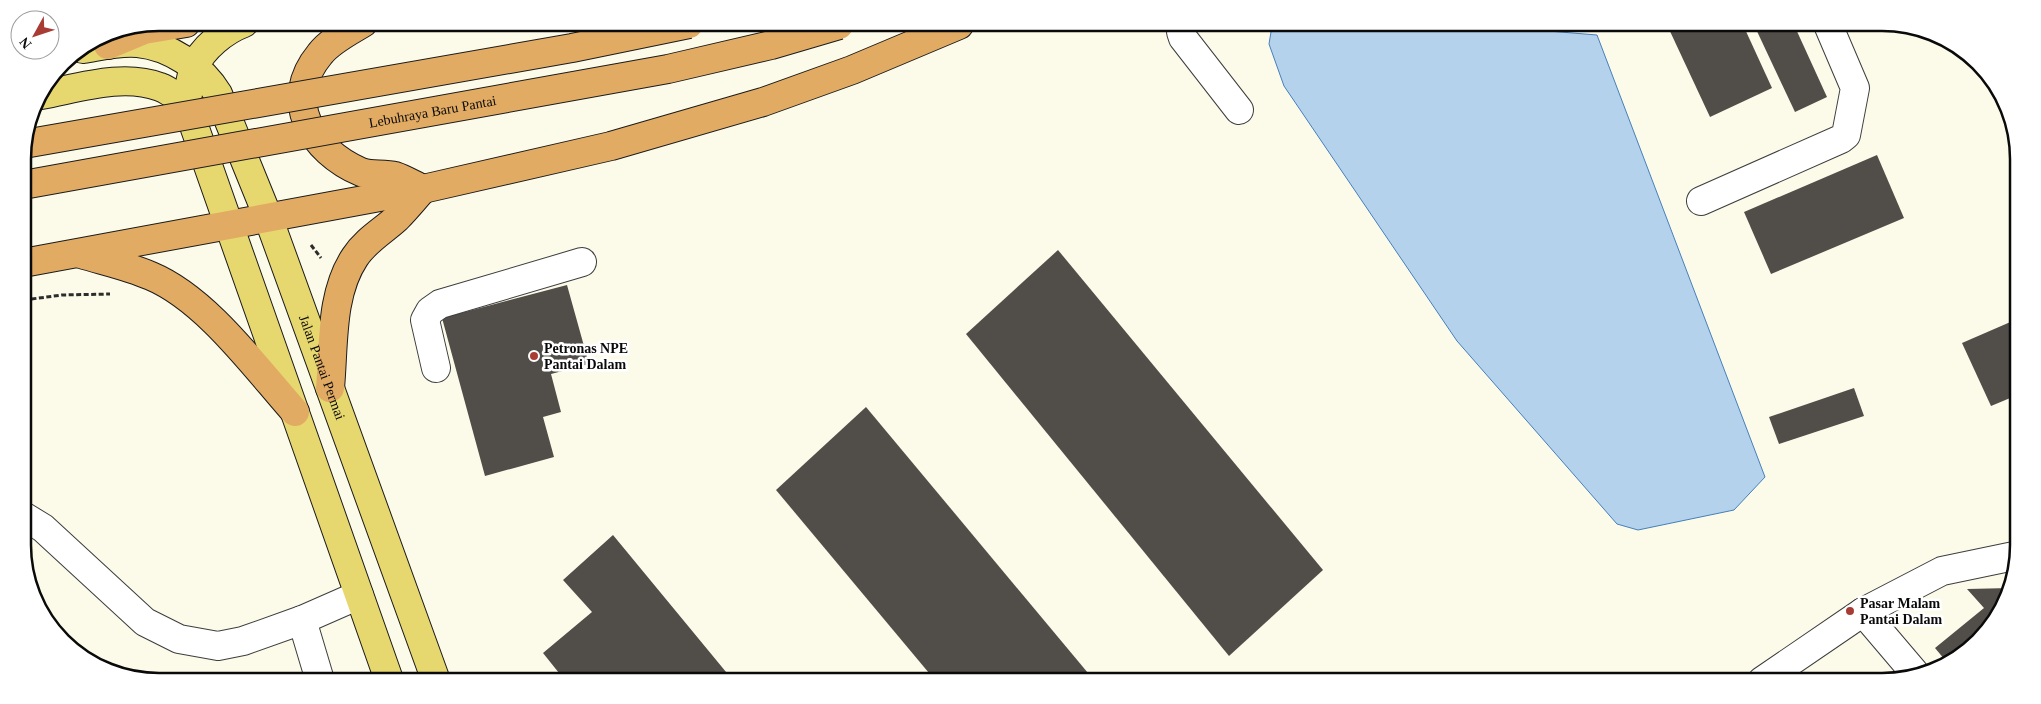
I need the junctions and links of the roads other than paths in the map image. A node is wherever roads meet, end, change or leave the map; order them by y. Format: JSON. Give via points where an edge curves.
{"nodes":[{"id":1,"x":1181,"y":31,"type":"edge"},
{"id":2,"x":1831,"y":31,"type":"edge"},
{"id":3,"x":228,"y":32,"type":"edge"},
{"id":4,"x":348,"y":32,"type":"edge"},
{"id":5,"x":651,"y":32,"type":"edge"},
{"id":6,"x":814,"y":32,"type":"edge"},
{"id":7,"x":943,"y":32,"type":"edge"},
{"id":8,"x":127,"y":36,"type":"edge"},
{"id":9,"x":103,"y":44,"type":"edge"},
{"id":10,"x":98,"y":47,"type":"edge"},
{"id":11,"x":194,"y":67,"type":"junction"},
{"id":12,"x":50,"y":92,"type":"edge"},
{"id":13,"x":186,"y":103,"type":"junction"},
{"id":14,"x":1239,"y":110,"type":"dead end"},
{"id":15,"x":32,"y":143,"type":"edge"},
{"id":16,"x":32,"y":183,"type":"edge"},
{"id":17,"x":422,"y":189,"type":"junction"},
{"id":18,"x":1701,"y":201,"type":"dead end"},
{"id":19,"x":268,"y":217,"type":"junction"},
{"id":20,"x":229,"y":224,"type":"junction"},
{"id":21,"x":77,"y":253,"type":"junction"},
{"id":22,"x":32,"y":261,"type":"edge"},
{"id":23,"x":582,"y":262,"type":"dead end"},
{"id":24,"x":436,"y":368,"type":"dead end"},
{"id":25,"x":330,"y":388,"type":"junction"},
{"id":26,"x":295,"y":412,"type":"junction"},
{"id":27,"x":31,"y":521,"type":"edge"},
{"id":28,"x":2009,"y":557,"type":"edge"},
{"id":29,"x":359,"y":595,"type":"junction"},
{"id":30,"x":1863,"y":612,"type":"junction"},
{"id":31,"x":302,"y":620,"type":"junction"},
{"id":32,"x":1911,"y":669,"type":"edge"},
{"id":33,"x":1775,"y":672,"type":"edge"},
{"id":34,"x":318,"y":673,"type":"edge"},
{"id":35,"x":387,"y":673,"type":"edge"},
{"id":36,"x":433,"y":673,"type":"edge"}],
"edges":[{"from":1,"to":14,"type":"street"},
{"from":2,"to":18,"type":"street","via":[[1855,88],[1846,135]]},
{"from":3,"to":11,"type":"main road","via":[[207,48]]},
{"from":4,"to":17,"type":"highway","via":[[321,52],[310,67],[303,86],[304,116],[315,138],[347,164],[363,172],[395,176]]},
{"from":5,"to":15,"type":"highway","bridge":true},
{"from":6,"to":16,"type":"highway","name":"Lebuhraya Baru Pantai","bridge":true,"via":[[668,69]]},
{"from":7,"to":17,"type":"highway","via":[[852,70],[763,102],[611,146]]},
{"from":8,"to":9,"type":"highway"},
{"from":10,"to":11,"type":"main road","name":"Jalan Pantai Permai","via":[[136,43],[156,46]]},
{"from":11,"to":13,"type":"main road"},
{"from":11,"to":19,"type":"main road","name":"Jalan Pantai Permai","via":[[218,94]]},
{"from":12,"to":13,"type":"main road","via":[[111,82],[135,82],[161,87]]},
{"from":13,"to":20,"type":"main road"},
{"from":17,"to":19,"type":"highway"},
{"from":17,"to":25,"type":"highway","via":[[397,218],[372,237],[355,257],[342,281],[336,309]]},
{"from":19,"to":20,"type":"highway"},
{"from":19,"to":25,"type":"main road","name":"Jalan Pantai Permai"},
{"from":20,"to":21,"type":"highway"},
{"from":20,"to":26,"type":"main road"},
{"from":21,"to":22,"type":"highway"},
{"from":21,"to":26,"type":"highway","via":[[150,276],[197,304]]},
{"from":23,"to":24,"type":"street","via":[[440,304],[430,311],[425,320]]},
{"from":25,"to":36,"type":"main road","name":"Jalan Pantai Permai"},
{"from":26,"to":29,"type":"main road"},
{"from":27,"to":31,"type":"street","via":[[43,528],[144,622],[180,639],[218,646],[243,641]]},
{"from":28,"to":30,"type":"street","via":[[1942,572]]},
{"from":29,"to":31,"type":"street"},
{"from":29,"to":35,"type":"main road"},
{"from":30,"to":32,"type":"street"},
{"from":30,"to":33,"type":"street"},
{"from":31,"to":34,"type":"street"}]}
